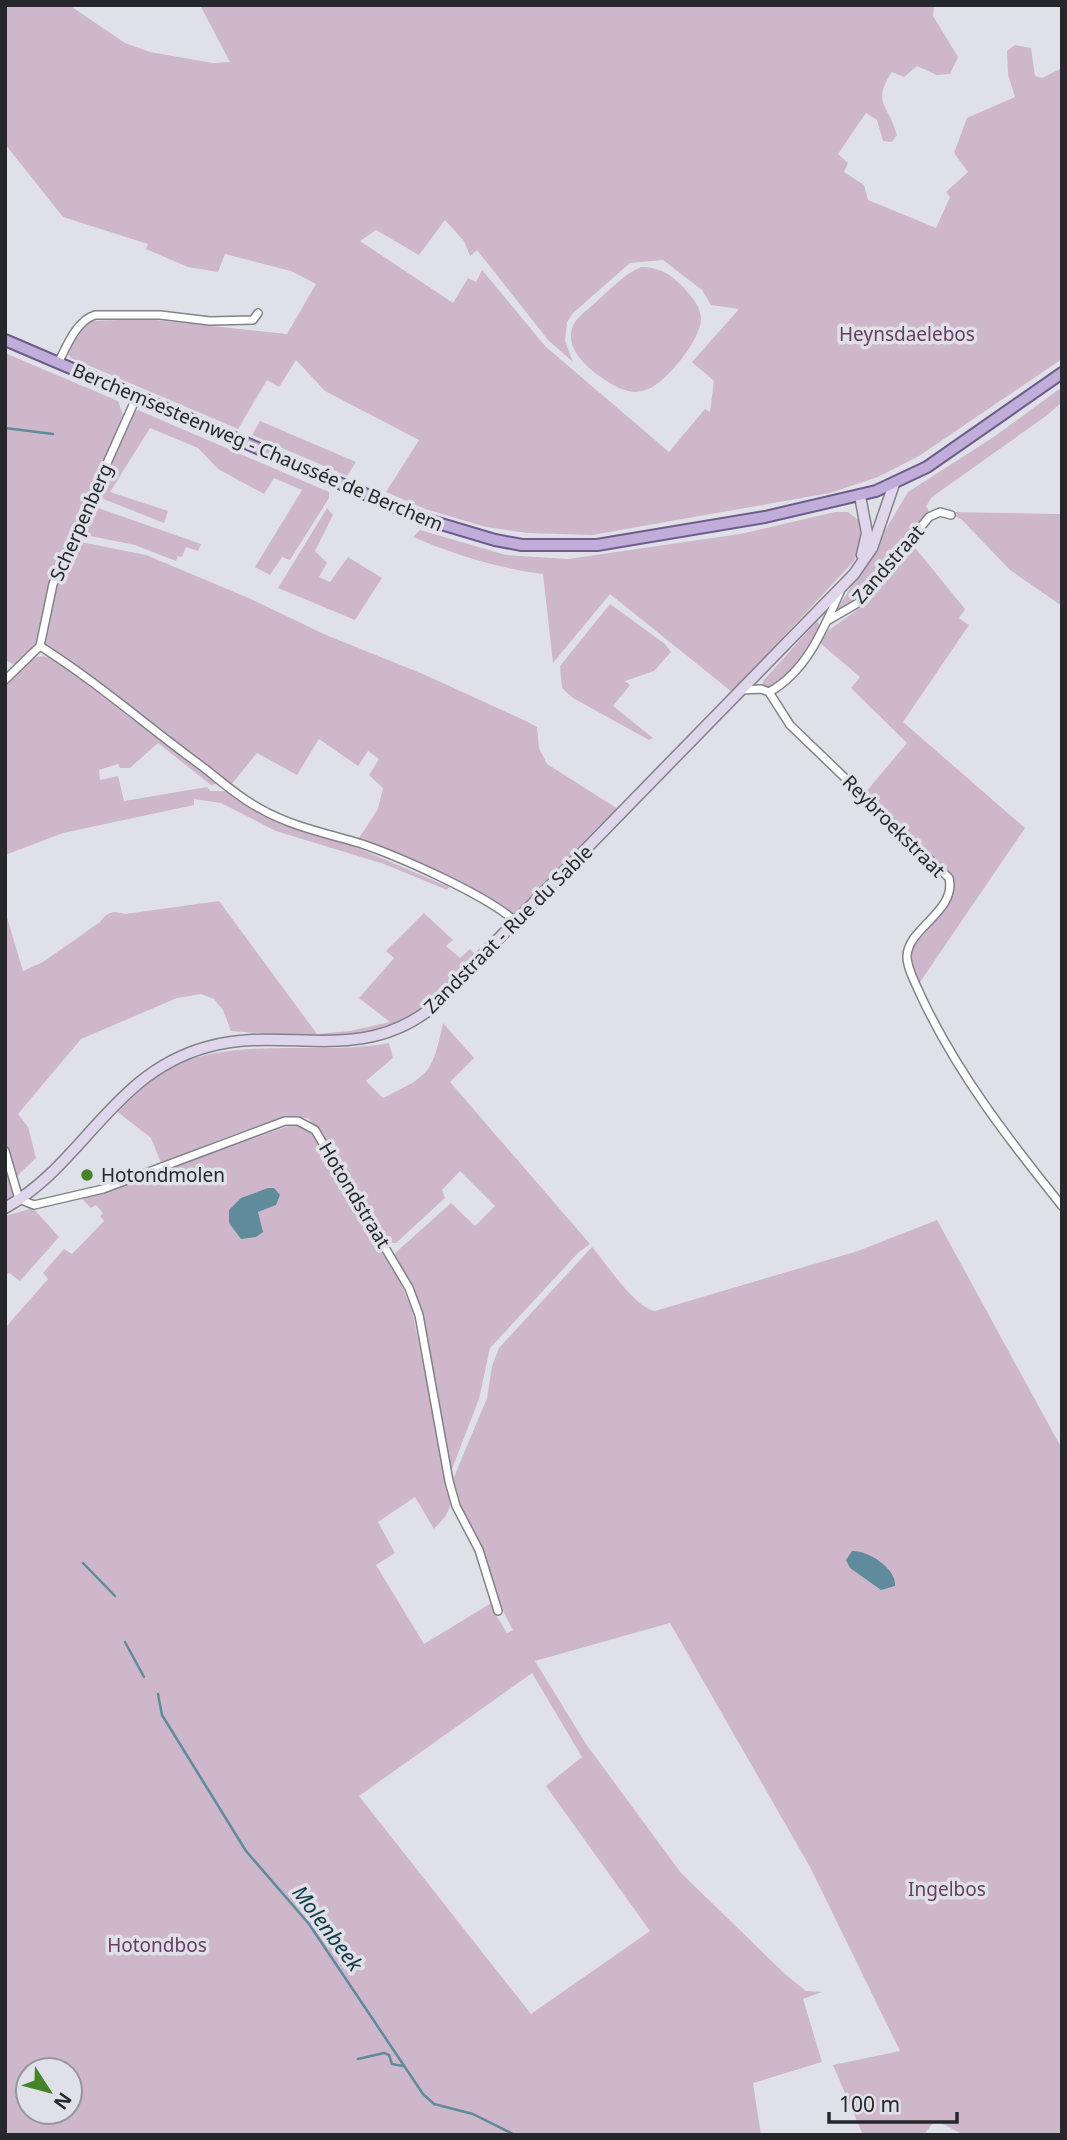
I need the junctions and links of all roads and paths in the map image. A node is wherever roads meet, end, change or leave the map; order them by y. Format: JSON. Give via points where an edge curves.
{"nodes":[{"id":1,"x":258,"y":313,"type":"dead end"},
{"id":2,"x":5,"y":340,"type":"edge"},
{"id":3,"x":58,"y":363,"type":"junction"},
{"id":4,"x":1062,"y":373,"type":"edge"},
{"id":5,"x":137,"y":396,"type":"junction"},
{"id":6,"x":894,"y":484,"type":"junction"},
{"id":7,"x":860,"y":496,"type":"junction"},
{"id":8,"x":951,"y":515,"type":"dead end"},
{"id":9,"x":843,"y":585,"type":"junction"},
{"id":10,"x":827,"y":621,"type":"junction"},
{"id":11,"x":40,"y":646,"type":"junction"},
{"id":12,"x":5,"y":680,"type":"edge"},
{"id":13,"x":742,"y":690,"type":"junction"},
{"id":14,"x":769,"y":692,"type":"junction"},
{"id":15,"x":516,"y":922,"type":"junction"},
{"id":16,"x":5,"y":1152,"type":"edge"},
{"id":17,"x":17,"y":1195,"type":"junction"},
{"id":18,"x":1062,"y":1206,"type":"edge"},
{"id":19,"x":5,"y":1208,"type":"edge"},
{"id":20,"x":498,"y":1611,"type":"dead end"}],
"edges":[{"from":1,"to":3,"type":"street","via":[[253,320],[230,322],[96,315],[79,326]]},
{"from":2,"to":3,"type":"main road","name":"Berchemsesteenweg - Chaussée de Berchem"},
{"from":3,"to":5,"type":"main road","name":"Berchemsesteenweg - Chaussée de Berchem"},
{"from":4,"to":6,"type":"main road","name":"Berchemsesteenweg - Chaussée de Berchem","via":[[927,467]]},
{"from":5,"to":7,"type":"main road","name":"Berchemsesteenweg - Chaussée de Berchem","via":[[421,518],[522,545],[597,545]]},
{"from":5,"to":11,"type":"street","name":"Scherpenberg","via":[[53,584]]},
{"from":6,"to":7,"type":"main road","name":"Berchemsesteenweg - Chaussée de Berchem"},
{"from":6,"to":9,"type":"main road","name":"Zandstraat - Rue du Sable","via":[[872,548]]},
{"from":7,"to":9,"type":"main road","name":"Zandstraat - Rue du Sable","via":[[866,544]]},
{"from":8,"to":10,"type":"street","name":"Zandstraat","via":[[940,512],[929,517],[858,603]]},
{"from":9,"to":10,"type":"street","name":"Zandstraat"},
{"from":9,"to":13,"type":"main road","name":"Zandstraat - Rue du Sable"},
{"from":10,"to":14,"type":"street","name":"Zandstraat","via":[[792,678]]},
{"from":11,"to":12,"type":"street"},
{"from":11,"to":15,"type":"street","via":[[258,808],[416,867]]},
{"from":13,"to":14,"type":"street"},
{"from":13,"to":15,"type":"main road","name":"Zandstraat - Rue du Sable"},
{"from":14,"to":18,"type":"street","name":"Reybroekstraat","via":[[790,725],[948,878],[948,897],[910,946],[909,969],[966,1077]]},
{"from":15,"to":17,"type":"main road","name":"Zandstraat - Rue du Sable","via":[[429,1010],[388,1034],[331,1042],[228,1043],[162,1064],[126,1091],[47,1177]]},
{"from":16,"to":17,"type":"street"},
{"from":17,"to":19,"type":"main road","name":"Zandstraat - Rue du Sable"},
{"from":17,"to":20,"type":"street","name":"Hotondstraat","via":[[34,1205],[103,1189],[285,1121],[298,1121],[315,1130],[388,1251],[419,1315],[449,1481],[456,1506],[479,1550]]}]}
